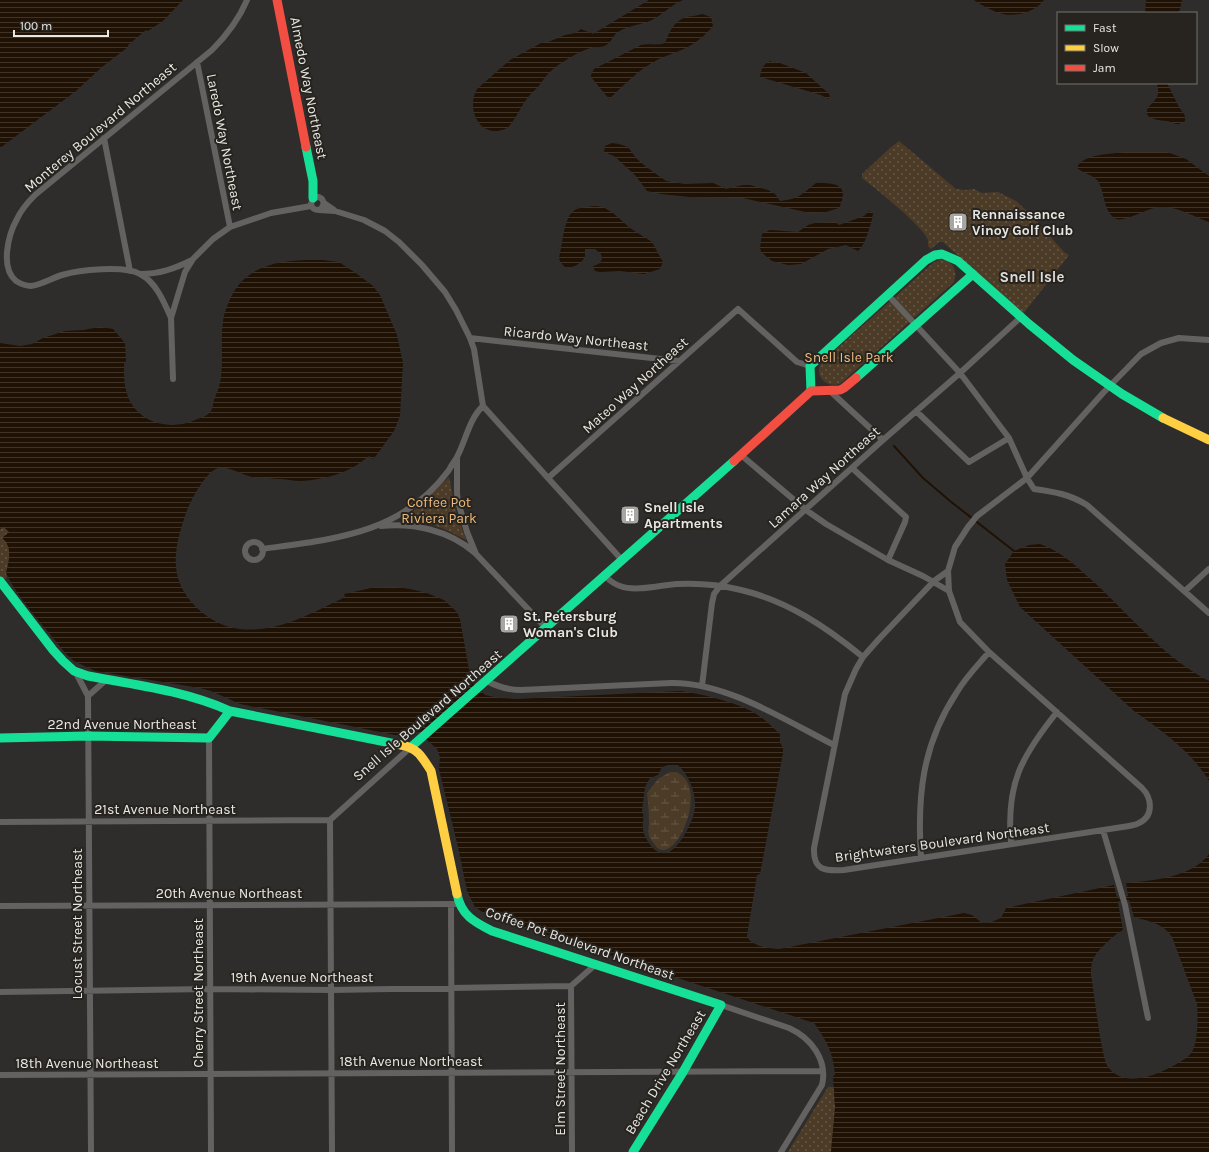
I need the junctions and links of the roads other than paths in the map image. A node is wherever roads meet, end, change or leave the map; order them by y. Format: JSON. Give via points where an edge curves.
{"nodes":[{"id":1,"x":247,"y":0,"type":"edge"},
{"id":2,"x":277,"y":0,"type":"edge"},
{"id":3,"x":197,"y":62,"type":"junction"},
{"id":4,"x":104,"y":138,"type":"junction"},
{"id":5,"x":317,"y":202,"type":"junction"},
{"id":6,"x":335,"y":211,"type":"junction"},
{"id":7,"x":230,"y":227,"type":"junction"},
{"id":8,"x":193,"y":259,"type":"junction"},
{"id":9,"x":130,"y":271,"type":"junction"},
{"id":10,"x":140,"y":274,"type":"junction"},
{"id":11,"x":973,"y":274,"type":"junction"},
{"id":12,"x":888,"y":295,"type":"junction"},
{"id":13,"x":1021,"y":317,"type":"junction"},
{"id":14,"x":171,"y":318,"type":"junction"},
{"id":15,"x":916,"y":325,"type":"junction"},
{"id":16,"x":470,"y":338,"type":"junction"},
{"id":17,"x":1209,"y":340,"type":"edge"},
{"id":18,"x":679,"y":362,"type":"junction"},
{"id":19,"x":810,"y":366,"type":"junction"},
{"id":20,"x":960,"y":373,"type":"junction"},
{"id":21,"x":173,"y":379,"type":"dead end"},
{"id":22,"x":1111,"y":386,"type":"junction"},
{"id":23,"x":811,"y":391,"type":"junction"},
{"id":24,"x":830,"y":392,"type":"junction"},
{"id":25,"x":483,"y":406,"type":"junction"},
{"id":26,"x":916,"y":411,"type":"junction"},
{"id":27,"x":1009,"y":438,"type":"junction"},
{"id":28,"x":883,"y":440,"type":"junction"},
{"id":29,"x":1209,"y":440,"type":"edge"},
{"id":30,"x":740,"y":456,"type":"junction"},
{"id":31,"x":457,"y":458,"type":"junction"},
{"id":32,"x":852,"y":468,"type":"junction"},
{"id":33,"x":548,"y":478,"type":"junction"},
{"id":34,"x":1027,"y":478,"type":"junction"},
{"id":35,"x":806,"y":510,"type":"junction"},
{"id":36,"x":374,"y":527,"type":"junction"},
{"id":37,"x":262,"y":549,"type":"dead end"},
{"id":38,"x":476,"y":554,"type":"junction"},
{"id":39,"x":622,"y":560,"type":"junction"},
{"id":40,"x":888,"y":560,"type":"junction"},
{"id":41,"x":1209,"y":569,"type":"edge"},
{"id":42,"x":948,"y":570,"type":"junction"},
{"id":43,"x":605,"y":576,"type":"junction"},
{"id":44,"x":934,"y":582,"type":"junction"},
{"id":45,"x":1,"y":584,"type":"edge"},
{"id":46,"x":720,"y":586,"type":"junction"},
{"id":47,"x":949,"y":591,"type":"junction"},
{"id":48,"x":1185,"y":591,"type":"junction"},
{"id":49,"x":1209,"y":613,"type":"edge"},
{"id":50,"x":546,"y":628,"type":"junction"},
{"id":51,"x":989,"y":652,"type":"junction"},
{"id":52,"x":863,"y":657,"type":"junction"},
{"id":53,"x":75,"y":671,"type":"junction"},
{"id":54,"x":106,"y":680,"type":"junction"},
{"id":55,"x":487,"y":681,"type":"junction"},
{"id":56,"x":702,"y":686,"type":"junction"},
{"id":57,"x":88,"y":696,"type":"junction"},
{"id":58,"x":230,"y":711,"type":"junction"},
{"id":59,"x":1057,"y":712,"type":"junction"},
{"id":60,"x":88,"y":736,"type":"junction"},
{"id":61,"x":0,"y":738,"type":"edge"},
{"id":62,"x":209,"y":738,"type":"junction"},
{"id":63,"x":834,"y":745,"type":"junction"},
{"id":64,"x":412,"y":747,"type":"junction"},
{"id":65,"x":209,"y":820,"type":"junction"},
{"id":66,"x":330,"y":820,"type":"junction"},
{"id":67,"x":89,"y":821,"type":"junction"},
{"id":68,"x":0,"y":822,"type":"edge"},
{"id":69,"x":1103,"y":830,"type":"junction"},
{"id":70,"x":1011,"y":843,"type":"junction"},
{"id":71,"x":921,"y":858,"type":"junction"},
{"id":72,"x":330,"y":904,"type":"junction"},
{"id":73,"x":455,"y":904,"type":"junction"},
{"id":74,"x":210,"y":905,"type":"junction"},
{"id":75,"x":0,"y":906,"type":"edge"},
{"id":76,"x":89,"y":906,"type":"junction"},
{"id":77,"x":595,"y":964,"type":"junction"},
{"id":78,"x":572,"y":986,"type":"junction"},
{"id":79,"x":451,"y":988,"type":"junction"},
{"id":80,"x":210,"y":989,"type":"junction"},
{"id":81,"x":90,"y":990,"type":"junction"},
{"id":82,"x":331,"y":990,"type":"junction"},
{"id":83,"x":0,"y":992,"type":"edge"},
{"id":84,"x":721,"y":1005,"type":"junction"},
{"id":85,"x":1148,"y":1018,"type":"dead end"},
{"id":86,"x":822,"y":1071,"type":"junction"},
{"id":87,"x":572,"y":1072,"type":"junction"},
{"id":88,"x":683,"y":1072,"type":"junction"},
{"id":89,"x":451,"y":1073,"type":"junction"},
{"id":90,"x":211,"y":1074,"type":"junction"},
{"id":91,"x":332,"y":1074,"type":"junction"},
{"id":92,"x":90,"y":1075,"type":"junction"},
{"id":93,"x":0,"y":1076,"type":"edge"},
{"id":94,"x":91,"y":1152,"type":"edge"},
{"id":95,"x":211,"y":1152,"type":"edge"},
{"id":96,"x":332,"y":1152,"type":"edge"},
{"id":97,"x":452,"y":1152,"type":"edge"},
{"id":98,"x":572,"y":1152,"type":"edge"},
{"id":99,"x":633,"y":1152,"type":"edge"},
{"id":100,"x":781,"y":1152,"type":"edge"}],
"edges":[{"from":1,"to":3,"type":"street","name":"Monterey Boulevard Northeast","via":[[229,31]]},
{"from":2,"to":5,"type":"street","name":"Almedo Way Northeast"},
{"from":3,"to":4,"type":"street","name":"Monterey Boulevard Northeast"},
{"from":3,"to":7,"type":"street","name":"Laredo Way Northeast"},
{"from":4,"to":9,"type":"street"},
{"from":4,"to":9,"type":"street","name":"Monterey Boulevard Northeast","via":[[35,195],[22,209],[8,244],[8,272],[12,278],[31,286],[74,272]]},
{"from":5,"to":6,"type":"street"},
{"from":5,"to":6,"type":"street","via":[[315,210]]},
{"from":5,"to":7,"type":"street","name":"Monterey Boulevard Northeast","via":[[271,213]]},
{"from":6,"to":16,"type":"street","via":[[364,220],[399,242],[445,292]]},
{"from":7,"to":8,"type":"street","name":"Monterey Boulevard Northeast","via":[[213,239]]},
{"from":8,"to":10,"type":"street","name":"Monterey Boulevard Northeast","via":[[159,273]]},
{"from":8,"to":14,"type":"street","name":"Monterey Boulevard Northeast","via":[[185,272]]},
{"from":9,"to":10,"type":"street","name":"Monterey Boulevard Northeast"},
{"from":10,"to":14,"type":"street","name":"Monterey Boulevard Northeast","via":[[156,288]]},
{"from":11,"to":12,"type":"street","via":[[949,255],[937,254],[926,260]]},
{"from":11,"to":13,"type":"street"},
{"from":11,"to":15,"type":"street"},
{"from":12,"to":15,"type":"street"},
{"from":12,"to":19,"type":"street"},
{"from":13,"to":20,"type":"street","name":"Lamara Way Northeast"},
{"from":13,"to":22,"type":"street","via":[[1074,361]]},
{"from":14,"to":21,"type":"street"},
{"from":15,"to":20,"type":"street"},
{"from":15,"to":24,"type":"street","via":[[852,382],[838,391]]},
{"from":16,"to":18,"type":"street","name":"Ricardo Way Northeast"},
{"from":16,"to":25,"type":"street"},
{"from":17,"to":22,"type":"street","name":"Brightwaters Boulevard Northeast","via":[[1179,338],[1161,343],[1141,354]]},
{"from":18,"to":19,"type":"street","name":"Mateo Way Northeast","via":[[738,309],[797,362]]},
{"from":18,"to":33,"type":"street","name":"Mateo Way Northeast"},
{"from":19,"to":23,"type":"street"},
{"from":20,"to":26,"type":"street","name":"Lamara Way Northeast"},
{"from":20,"to":27,"type":"street"},
{"from":22,"to":29,"type":"street","via":[[1174,423]]},
{"from":22,"to":34,"type":"street","name":"Brightwaters Boulevard Northeast"},
{"from":23,"to":24,"type":"street"},
{"from":23,"to":30,"type":"street","name":"Snell Isle Boulevard Northeast"},
{"from":24,"to":28,"type":"street"},
{"from":25,"to":31,"type":"street","via":[[475,415]]},
{"from":25,"to":33,"type":"street"},
{"from":26,"to":27,"type":"street","via":[[969,462]]},
{"from":26,"to":28,"type":"street","name":"Lamara Way Northeast"},
{"from":27,"to":34,"type":"street"},
{"from":28,"to":32,"type":"street","name":"Lamara Way Northeast"},
{"from":30,"to":35,"type":"street"},
{"from":30,"to":39,"type":"street","name":"Snell Isle Boulevard Northeast"},
{"from":31,"to":36,"type":"street","via":[[445,475],[417,503],[393,519]]},
{"from":31,"to":38,"type":"street","via":[[458,502]]},
{"from":32,"to":35,"type":"street","name":"Lamara Way Northeast"},
{"from":32,"to":40,"type":"street","via":[[906,517]]},
{"from":33,"to":39,"type":"street"},
{"from":34,"to":42,"type":"street","name":"Brightwaters Boulevard Northeast","via":[[977,516],[955,547]]},
{"from":34,"to":48,"type":"street","via":[[1034,489],[1060,493],[1088,505]]},
{"from":35,"to":40,"type":"street"},
{"from":35,"to":46,"type":"street","name":"Lamara Way Northeast"},
{"from":36,"to":37,"type":"street","via":[[316,541]]},
{"from":36,"to":38,"type":"street","via":[[406,525],[425,528],[450,537]]},
{"from":38,"to":50,"type":"street"},
{"from":39,"to":43,"type":"street","name":"Snell Isle Boulevard Northeast"},
{"from":40,"to":44,"type":"street"},
{"from":41,"to":48,"type":"street"},
{"from":42,"to":44,"type":"street"},
{"from":42,"to":47,"type":"street","name":"Brightwaters Boulevard Northeast"},
{"from":43,"to":46,"type":"street","via":[[621,587],[629,588],[695,584]]},
{"from":43,"to":50,"type":"street","name":"Snell Isle Boulevard Northeast"},
{"from":44,"to":47,"type":"street"},
{"from":44,"to":52,"type":"street","name":"Brightwaters Boulevard Northeast"},
{"from":45,"to":53,"type":"street","via":[[52,650]]},
{"from":46,"to":52,"type":"street","via":[[762,596],[796,610],[831,632]]},
{"from":46,"to":56,"type":"street","name":"Lamara Way Northeast","via":[[714,594],[712,603]]},
{"from":47,"to":51,"type":"street","name":"Brightwaters Boulevard Northeast","via":[[960,622]]},
{"from":48,"to":49,"type":"street"},
{"from":50,"to":55,"type":"street","name":"Snell Isle Boulevard Northeast"},
{"from":51,"to":59,"type":"street","name":"Brightwaters Boulevard Northeast"},
{"from":51,"to":71,"type":"street","via":[[957,692],[936,730],[924,771],[920,806]]},
{"from":52,"to":63,"type":"street","name":"Brightwaters Boulevard Northeast","via":[[845,694]]},
{"from":53,"to":54,"type":"street"},
{"from":53,"to":57,"type":"street","name":"Locust Street Northeast"},
{"from":54,"to":57,"type":"street"},
{"from":54,"to":58,"type":"street","via":[[180,693],[214,703]]},
{"from":55,"to":56,"type":"street","via":[[509,690],[671,683]]},
{"from":55,"to":64,"type":"street","name":"Snell Isle Boulevard Northeast","via":[[440,719]]},
{"from":56,"to":63,"type":"street","via":[[747,701]]},
{"from":57,"to":60,"type":"street","name":"Locust Street Northeast"},
{"from":58,"to":62,"type":"street","name":"22nd Avenue Northeast"},
{"from":58,"to":64,"type":"street"},
{"from":59,"to":69,"type":"street","name":"Brightwaters Boulevard Northeast","via":[[1142,788],[1150,799],[1149,812],[1139,823]]},
{"from":59,"to":70,"type":"street","via":[[1030,748],[1017,776],[1010,811]]},
{"from":60,"to":61,"type":"street","name":"22nd Avenue Northeast"},
{"from":60,"to":62,"type":"street","name":"22nd Avenue Northeast"},
{"from":60,"to":67,"type":"street","name":"Locust Street Northeast"},
{"from":62,"to":65,"type":"street","name":"Cherry Street Northeast"},
{"from":63,"to":71,"type":"street","name":"Brightwaters Boulevard Northeast","via":[[814,848],[817,865],[824,870],[844,870]]},
{"from":64,"to":66,"type":"street","name":"Snell Isle Boulevard Northeast"},
{"from":64,"to":73,"type":"street","name":"Coffee Pot Boulevard Northeast","via":[[431,771]]},
{"from":65,"to":66,"type":"street","name":"21st Avenue Northeast"},
{"from":65,"to":67,"type":"street","name":"21st Avenue Northeast"},
{"from":65,"to":74,"type":"street","name":"Cherry Street Northeast"},
{"from":66,"to":72,"type":"street"},
{"from":67,"to":68,"type":"street","name":"21st Avenue Northeast"},
{"from":67,"to":76,"type":"street","name":"Locust Street Northeast"},
{"from":69,"to":70,"type":"street","name":"Brightwaters Boulevard Northeast"},
{"from":69,"to":85,"type":"street","via":[[1125,905]]},
{"from":70,"to":71,"type":"street","name":"Brightwaters Boulevard Northeast"},
{"from":72,"to":73,"type":"street","name":"20th Avenue Northeast"},
{"from":72,"to":74,"type":"street","name":"20th Avenue Northeast"},
{"from":72,"to":82,"type":"street"},
{"from":73,"to":77,"type":"street","name":"Coffee Pot Boulevard Northeast","via":[[466,916],[492,931]]},
{"from":73,"to":79,"type":"street"},
{"from":74,"to":76,"type":"street","name":"20th Avenue Northeast"},
{"from":74,"to":80,"type":"street","name":"Cherry Street Northeast"},
{"from":75,"to":76,"type":"street","name":"20th Avenue Northeast"},
{"from":76,"to":81,"type":"street","name":"Locust Street Northeast"},
{"from":77,"to":78,"type":"street"},
{"from":77,"to":84,"type":"street","name":"Coffee Pot Boulevard Northeast"},
{"from":78,"to":79,"type":"street","name":"19th Avenue Northeast"},
{"from":78,"to":87,"type":"street","name":"Elm Street Northeast"},
{"from":79,"to":82,"type":"street","name":"19th Avenue Northeast"},
{"from":79,"to":89,"type":"street"},
{"from":80,"to":81,"type":"street","name":"19th Avenue Northeast"},
{"from":80,"to":82,"type":"street","name":"19th Avenue Northeast"},
{"from":80,"to":90,"type":"street","name":"Cherry Street Northeast"},
{"from":81,"to":83,"type":"street","name":"19th Avenue Northeast"},
{"from":81,"to":92,"type":"street","name":"Locust Street Northeast"},
{"from":82,"to":91,"type":"street"},
{"from":84,"to":86,"type":"street","name":"Coffee Pot Boulevard Northeast","via":[[799,1033],[816,1050]]},
{"from":84,"to":88,"type":"street","name":"Beach Drive Northeast"},
{"from":86,"to":88,"type":"street","name":"18th Avenue Northeast"},
{"from":86,"to":100,"type":"street","via":[[822,1085]]},
{"from":87,"to":88,"type":"street","name":"18th Avenue Northeast"},
{"from":87,"to":89,"type":"street","name":"18th Avenue Northeast"},
{"from":87,"to":98,"type":"street","name":"Elm Street Northeast"},
{"from":88,"to":99,"type":"street","name":"Beach Drive Northeast"},
{"from":89,"to":91,"type":"street","name":"18th Avenue Northeast"},
{"from":89,"to":97,"type":"street"},
{"from":90,"to":91,"type":"street","name":"18th Avenue Northeast"},
{"from":90,"to":92,"type":"street","name":"18th Avenue Northeast"},
{"from":90,"to":95,"type":"street","name":"Cherry Street Northeast"},
{"from":91,"to":96,"type":"street"},
{"from":92,"to":93,"type":"street","name":"18th Avenue Northeast"},
{"from":92,"to":94,"type":"street","name":"Locust Street Northeast"}]}
